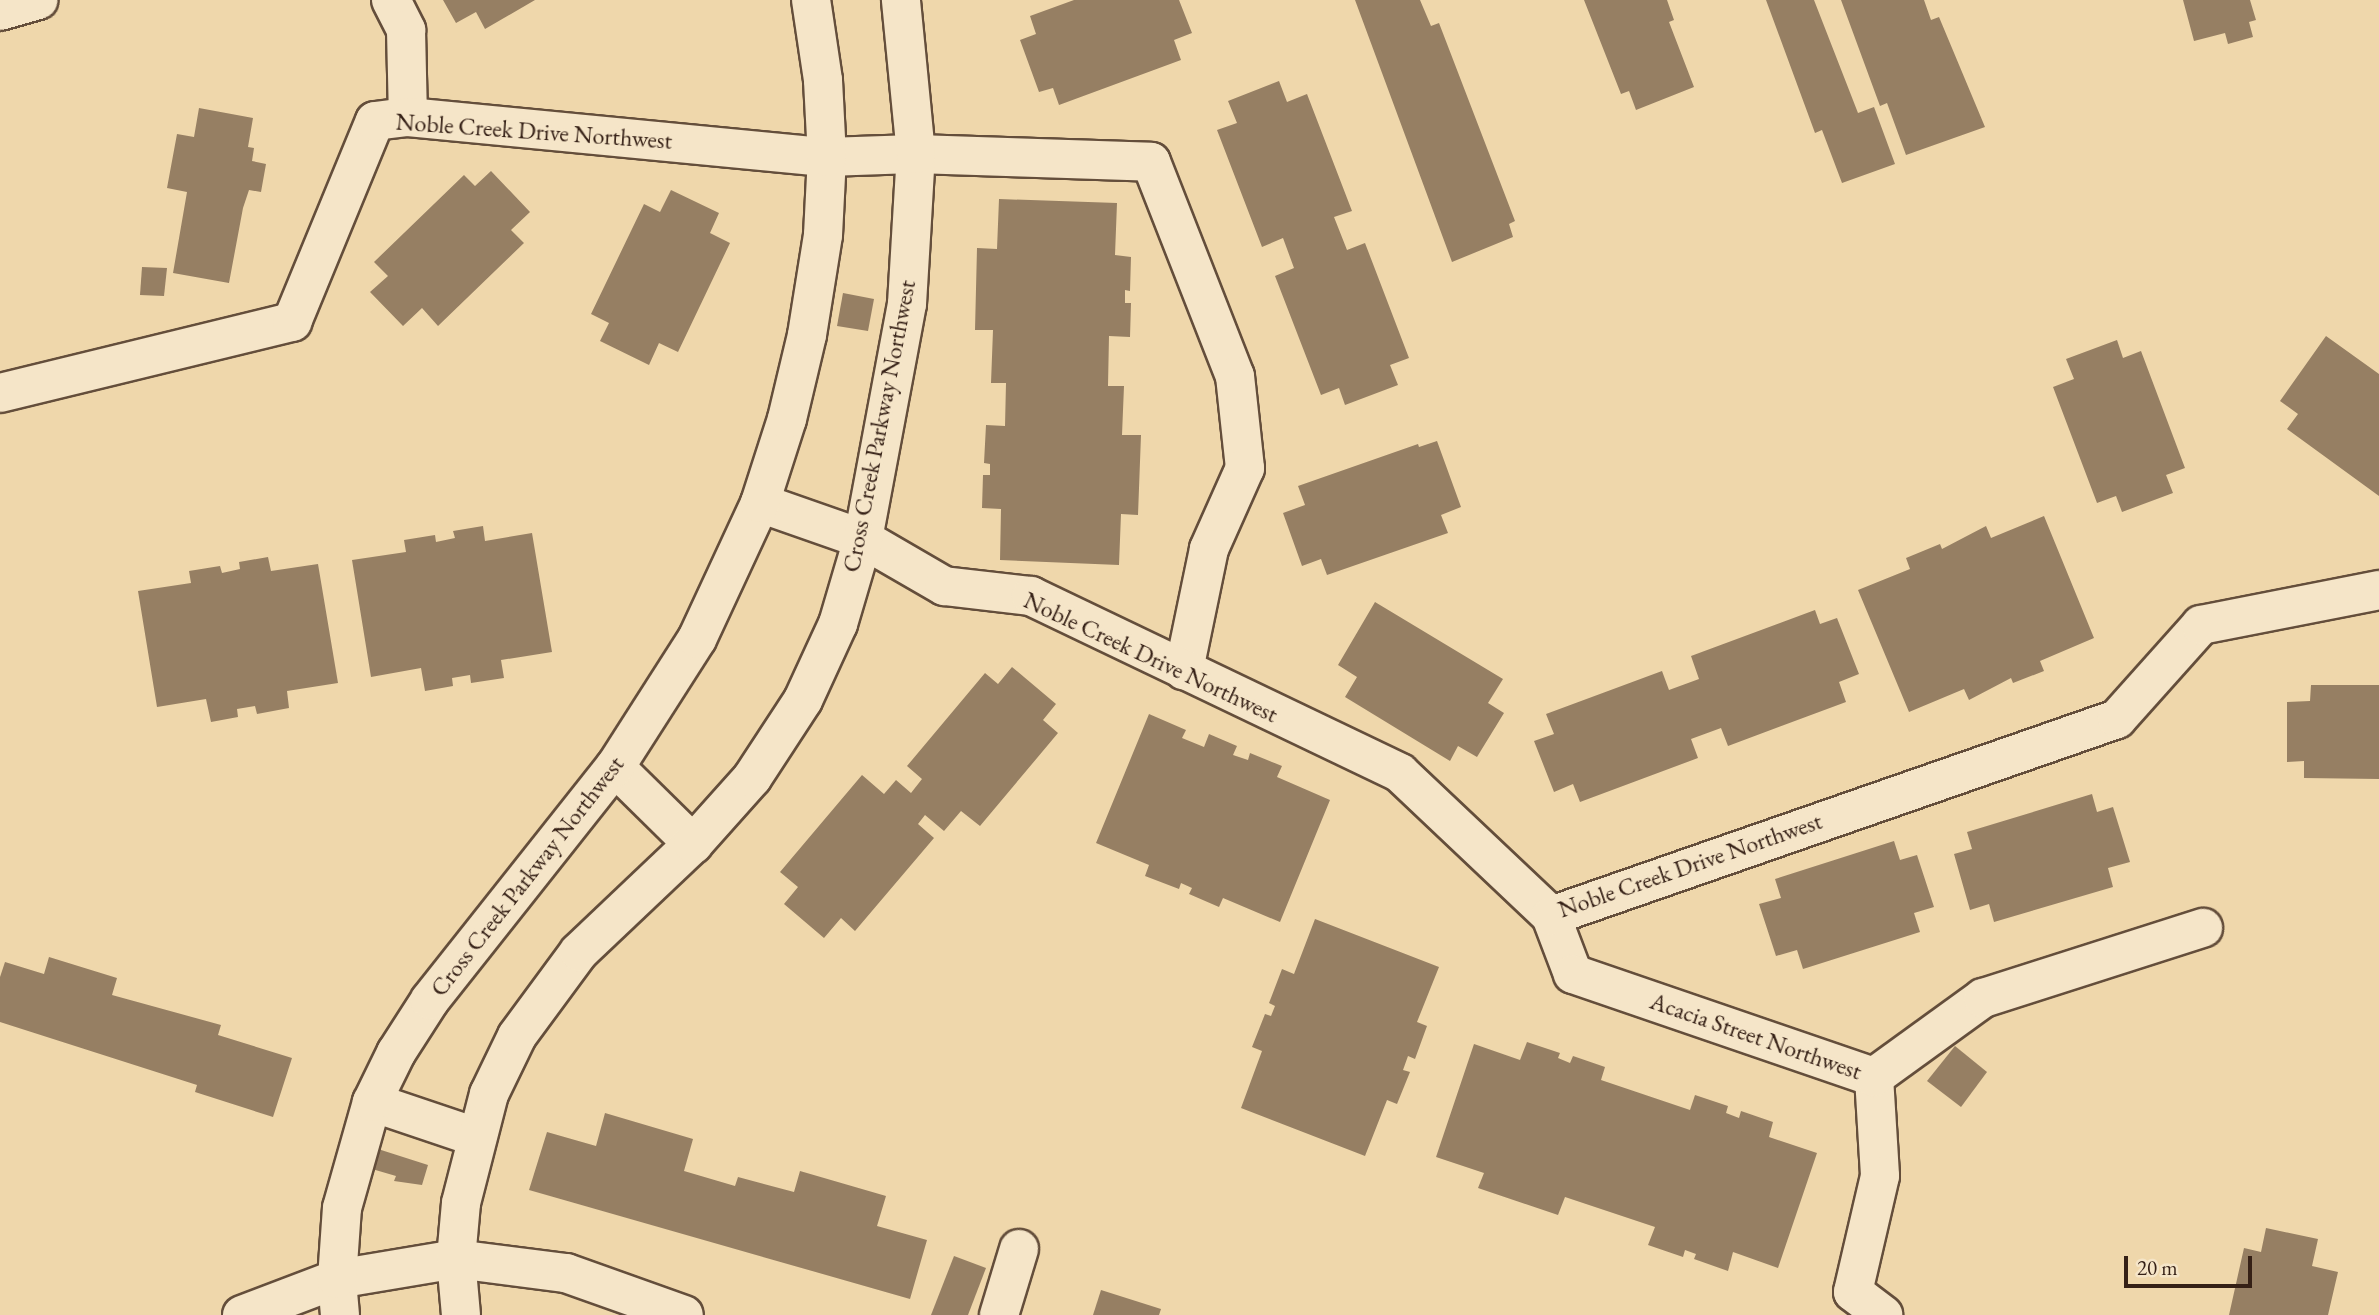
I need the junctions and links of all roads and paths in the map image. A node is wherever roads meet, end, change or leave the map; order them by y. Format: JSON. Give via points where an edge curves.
{"nodes":[{"id":1,"x":38,"y":0,"type":"edge"},
{"id":2,"x":391,"y":0,"type":"edge"},
{"id":3,"x":810,"y":0,"type":"edge"},
{"id":4,"x":901,"y":0,"type":"edge"},
{"id":5,"x":0,"y":12,"type":"edge"},
{"id":6,"x":408,"y":117,"type":"junction"},
{"id":7,"x":916,"y":155,"type":"junction"},
{"id":8,"x":827,"y":157,"type":"junction"},
{"id":9,"x":0,"y":393,"type":"edge"},
{"id":10,"x":760,"y":503,"type":"junction"},
{"id":11,"x":863,"y":539,"type":"junction"},
{"id":12,"x":2379,"y":590,"type":"edge"},
{"id":13,"x":1184,"y":670,"type":"junction"},
{"id":14,"x":615,"y":767,"type":"junction"},
{"id":15,"x":693,"y":844,"type":"junction"},
{"id":16,"x":1551,"y":916,"type":"junction"},
{"id":17,"x":2203,"y":928,"type":"dead end"},
{"id":18,"x":1874,"y":1077,"type":"junction"},
{"id":19,"x":372,"y":1102,"type":"junction"},
{"id":20,"x":475,"y":1138,"type":"junction"},
{"id":21,"x":1019,"y":1249,"type":"dead end"},
{"id":22,"x":456,"y":1259,"type":"junction"},
{"id":23,"x":339,"y":1297,"type":"edge"},
{"id":24,"x":242,"y":1315,"type":"edge"},
{"id":25,"x":461,"y":1315,"type":"edge"},
{"id":26,"x":684,"y":1315,"type":"edge"},
{"id":27,"x":999,"y":1315,"type":"edge"},
{"id":28,"x":1883,"y":1315,"type":"edge"}],
"edges":[{"from":1,"to":5,"type":"street"},
{"from":2,"to":6,"type":"street","via":[[407,30]]},
{"from":3,"to":8,"type":"street","name":"Cross Creek Parkway Northwest","via":[[823,80]]},
{"from":4,"to":7,"type":"street","name":"Cross Creek Parkway Northwest"},
{"from":6,"to":8,"type":"street","name":"Noble Creek Drive Northwest"},
{"from":6,"to":9,"type":"street","name":"Noble Creek Drive Northwest","via":[[374,121],[292,322]]},
{"from":7,"to":8,"type":"street","name":"Noble Creek Drive Northwest"},
{"from":7,"to":11,"type":"street","name":"Cross Creek Parkway Northwest","via":[[907,304]]},
{"from":7,"to":13,"type":"street","name":"Noble Creek Drive Northwest","via":[[1151,162],[1235,376],[1245,468],[1209,549]]},
{"from":8,"to":10,"type":"street","name":"Cross Creek Parkway Northwest","via":[[823,235],[807,335]]},
{"from":10,"to":11,"type":"street","name":"Noble Creek Drive Northwest"},
{"from":10,"to":14,"type":"street","name":"Cross Creek Parkway Northwest","via":[[697,639]]},
{"from":11,"to":13,"type":"street","name":"Noble Creek Drive Northwest","via":[[944,586],[1031,596]]},
{"from":11,"to":15,"type":"street","name":"Cross Creek Parkway Northwest","via":[[838,624],[803,700],[752,778]]},
{"from":12,"to":16,"type":"street","name":"Noble Creek Drive Northwest","via":[[2201,625],[2117,719]]},
{"from":13,"to":16,"type":"street","name":"Noble Creek Drive Northwest","via":[[1400,773]]},
{"from":14,"to":15,"type":"street"},
{"from":14,"to":19,"type":"street","name":"Cross Creek Parkway Northwest","via":[[430,1000]]},
{"from":15,"to":20,"type":"street","name":"Cross Creek Parkway Northwest","via":[[579,952],[517,1037],[489,1094]]},
{"from":16,"to":18,"type":"street","name":"Acacia Street Northwest","via":[[1573,974]]},
{"from":17,"to":18,"type":"street","via":[[1983,998]]},
{"from":18,"to":28,"type":"street","name":"Acacia Street Northwest","via":[[1880,1176],[1853,1292]]},
{"from":19,"to":20,"type":"street"},
{"from":19,"to":23,"type":"street","name":"Cross Creek Parkway Northwest","via":[[342,1208]]},
{"from":20,"to":22,"type":"street","name":"Cross Creek Parkway Northwest","via":[[461,1203]]},
{"from":21,"to":27,"type":"street"},
{"from":22,"to":23,"type":"street"},
{"from":22,"to":25,"type":"street","name":"Cross Creek Parkway Northwest"},
{"from":22,"to":26,"type":"street","via":[[566,1273]]},
{"from":23,"to":24,"type":"street"}]}
